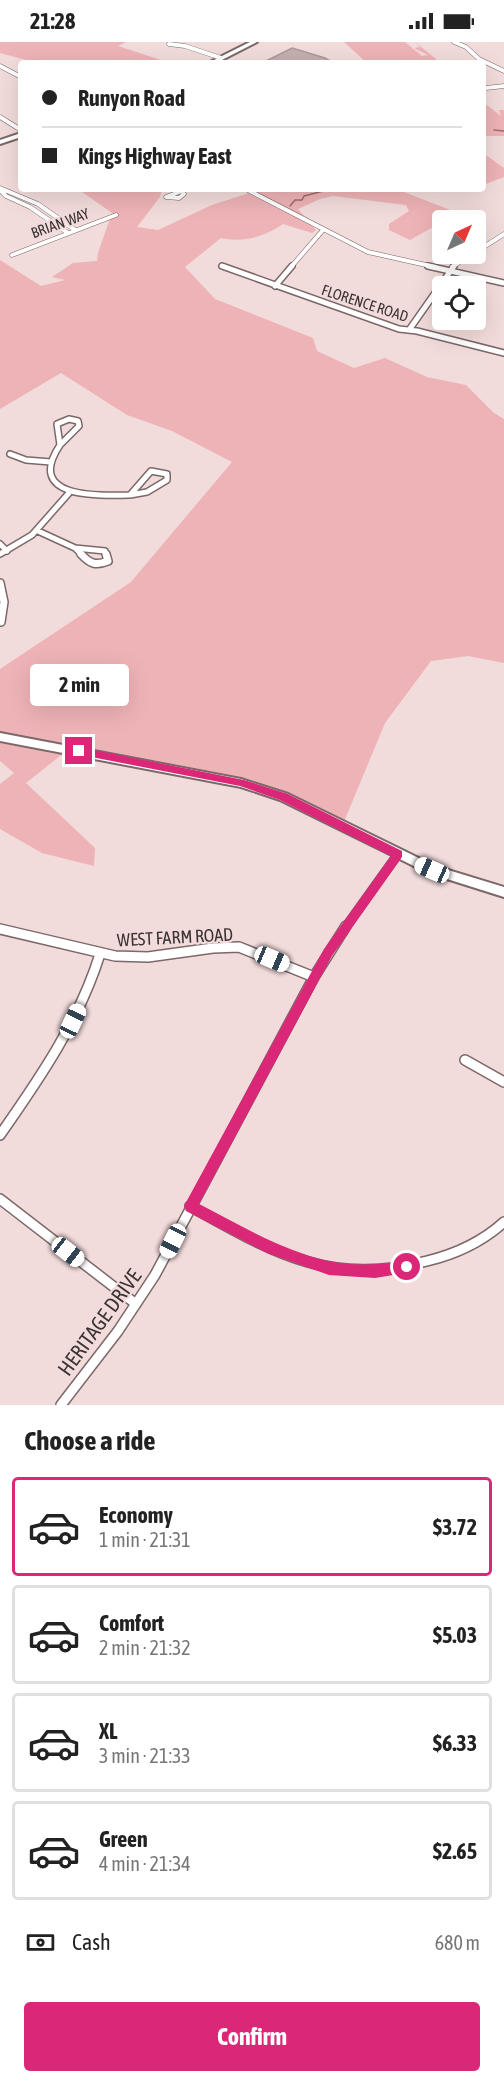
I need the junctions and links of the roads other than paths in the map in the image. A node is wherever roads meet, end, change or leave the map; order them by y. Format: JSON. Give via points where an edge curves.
{"nodes":[{"id":1,"x":254,"y":42,"type":"edge"},
{"id":2,"x":454,"y":42,"type":"edge"},
{"id":3,"x":168,"y":44,"type":"dead end"},
{"id":4,"x":221,"y":58,"type":"junction"},
{"id":5,"x":217,"y":60,"type":"edge"},
{"id":6,"x":481,"y":60,"type":"edge"},
{"id":7,"x":486,"y":62,"type":"edge"},
{"id":8,"x":0,"y":66,"type":"edge"},
{"id":9,"x":504,"y":71,"type":"edge"},
{"id":10,"x":18,"y":75,"type":"edge"},
{"id":11,"x":504,"y":86,"type":"edge"},
{"id":12,"x":486,"y":88,"type":"dead end"},
{"id":13,"x":0,"y":117,"type":"edge"},
{"id":14,"x":18,"y":128,"type":"edge"},
{"id":15,"x":18,"y":136,"type":"edge"},
{"id":16,"x":0,"y":142,"type":"edge"},
{"id":17,"x":0,"y":189,"type":"edge"},
{"id":18,"x":252,"y":192,"type":"edge"},
{"id":19,"x":30,"y":200,"type":"junction"},
{"id":20,"x":24,"y":203,"type":"junction"},
{"id":21,"x":50,"y":212,"type":"junction"},
{"id":22,"x":43,"y":215,"type":"junction"},
{"id":23,"x":116,"y":215,"type":"dead end"},
{"id":24,"x":75,"y":230,"type":"junction"},
{"id":25,"x":323,"y":230,"type":"junction"},
{"id":26,"x":68,"y":233,"type":"junction"},
{"id":27,"x":504,"y":234,"type":"edge"},
{"id":28,"x":486,"y":245,"type":"edge"},
{"id":29,"x":12,"y":255,"type":"dead end"},
{"id":30,"x":458,"y":264,"type":"edge"},
{"id":31,"x":222,"y":266,"type":"dead end"},
{"id":32,"x":448,"y":271,"type":"junction"},
{"id":33,"x":504,"y":283,"type":"edge"},
{"id":34,"x":275,"y":286,"type":"junction"},
{"id":35,"x":409,"y":330,"type":"junction"},
{"id":36,"x":504,"y":353,"type":"edge"},
{"id":37,"x":60,"y":446,"type":"junction"},
{"id":38,"x":10,"y":454,"type":"dead end"},
{"id":39,"x":51,"y":462,"type":"junction"},
{"id":40,"x":69,"y":493,"type":"junction"},
{"id":41,"x":130,"y":495,"type":"junction"},
{"id":42,"x":38,"y":531,"type":"junction"},
{"id":43,"x":0,"y":544,"type":"edge"},
{"id":44,"x":75,"y":548,"type":"junction"},
{"id":45,"x":7,"y":551,"type":"junction"},
{"id":46,"x":0,"y":554,"type":"edge"},
{"id":47,"x":0,"y":583,"type":"edge"},
{"id":48,"x":0,"y":622,"type":"edge"},
{"id":49,"x":0,"y":627,"type":"edge"},
{"id":50,"x":0,"y":737,"type":"edge"},
{"id":51,"x":398,"y":854,"type":"junction"},
{"id":52,"x":504,"y":892,"type":"edge"},
{"id":53,"x":0,"y":929,"type":"edge"},
{"id":54,"x":100,"y":954,"type":"junction"},
{"id":55,"x":314,"y":976,"type":"junction"},
{"id":56,"x":465,"y":1060,"type":"dead end"},
{"id":57,"x":504,"y":1082,"type":"edge"},
{"id":58,"x":0,"y":1135,"type":"edge"},
{"id":59,"x":0,"y":1199,"type":"edge"},
{"id":60,"x":190,"y":1206,"type":"junction"},
{"id":61,"x":504,"y":1222,"type":"edge"},
{"id":62,"x":136,"y":1304,"type":"junction"},
{"id":63,"x":61,"y":1405,"type":"edge"}],
"edges":[{"from":1,"to":4,"type":"street"},
{"from":2,"to":6,"type":"street"},
{"from":3,"to":4,"type":"street"},
{"from":4,"to":5,"type":"street"},
{"from":7,"to":9,"type":"street"},
{"from":8,"to":10,"type":"street"},
{"from":11,"to":12,"type":"street"},
{"from":13,"to":14,"type":"street"},
{"from":15,"to":16,"type":"street"},
{"from":17,"to":19,"type":"street"},
{"from":17,"to":20,"type":"street"},
{"from":18,"to":25,"type":"street"},
{"from":19,"to":20,"type":"street"},
{"from":19,"to":21,"type":"street"},
{"from":20,"to":22,"type":"street"},
{"from":21,"to":22,"type":"street"},
{"from":21,"to":24,"type":"street"},
{"from":22,"to":26,"type":"street"},
{"from":23,"to":24,"type":"street","name":"BRIAN WAY"},
{"from":24,"to":26,"type":"street","name":"BRIAN WAY"},
{"from":25,"to":32,"type":"street","via":[[368,252]]},
{"from":25,"to":34,"type":"street"},
{"from":26,"to":29,"type":"street","name":"BRIAN WAY"},
{"from":27,"to":28,"type":"street"},
{"from":30,"to":32,"type":"street"},
{"from":31,"to":34,"type":"street","name":"FLORENCE ROAD"},
{"from":32,"to":33,"type":"street"},
{"from":32,"to":35,"type":"street"},
{"from":34,"to":35,"type":"street","name":"FLORENCE ROAD"},
{"from":35,"to":36,"type":"street","name":"FLORENCE ROAD"},
{"from":37,"to":37,"type":"street","via":[[78,429],[78,421],[58,422]]},
{"from":37,"to":39,"type":"street"},
{"from":38,"to":39,"type":"street"},
{"from":39,"to":40,"type":"street","via":[[54,479]]},
{"from":40,"to":41,"type":"street"},
{"from":40,"to":42,"type":"street"},
{"from":41,"to":41,"type":"street","via":[[159,487],[167,480],[167,474],[148,473]]},
{"from":42,"to":44,"type":"street"},
{"from":42,"to":45,"type":"street"},
{"from":43,"to":45,"type":"street"},
{"from":44,"to":44,"type":"street","via":[[105,551],[108,561],[91,564]]},
{"from":45,"to":46,"type":"street"},
{"from":47,"to":48,"type":"street","via":[[4,602]]},
{"from":48,"to":49,"type":"street"},
{"from":50,"to":51,"type":"street","via":[[241,783],[284,797]]},
{"from":51,"to":52,"type":"street"},
{"from":51,"to":55,"type":"street","name":"HERITAGE DRIVE"},
{"from":53,"to":54,"type":"street","name":"WEST FARM ROAD"},
{"from":54,"to":55,"type":"street","name":"WEST FARM ROAD","via":[[148,957],[239,947]]},
{"from":54,"to":58,"type":"street","via":[[67,1035]]},
{"from":55,"to":60,"type":"street","name":"HERITAGE DRIVE"},
{"from":56,"to":57,"type":"street"},
{"from":59,"to":62,"type":"street"},
{"from":60,"to":61,"type":"street","via":[[272,1248],[329,1268],[375,1271],[407,1267],[464,1251]]},
{"from":60,"to":62,"type":"street","name":"HERITAGE DRIVE"},
{"from":62,"to":63,"type":"street","name":"HERITAGE DRIVE"}]}
